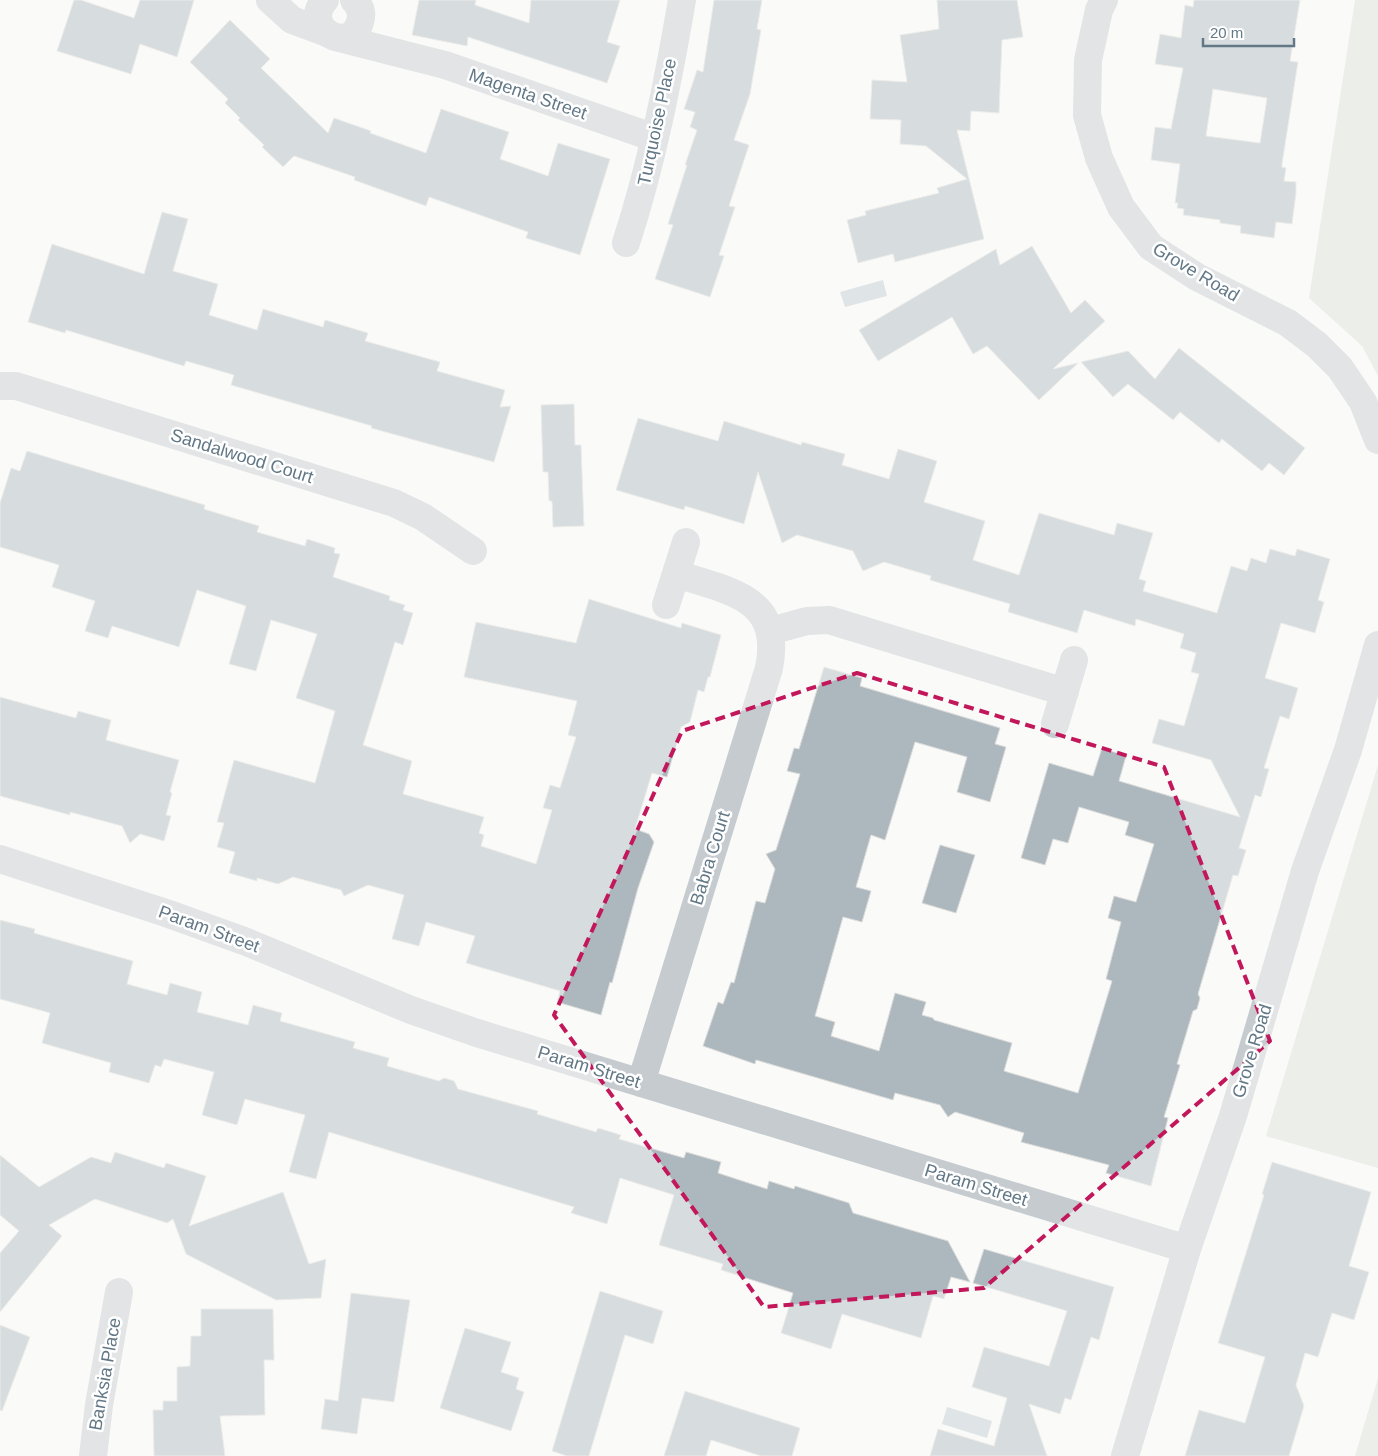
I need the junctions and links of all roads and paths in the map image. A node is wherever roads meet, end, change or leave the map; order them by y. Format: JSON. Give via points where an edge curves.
{"nodes":[{"id":1,"x":271,"y":0,"type":"edge"},
{"id":2,"x":324,"y":0,"type":"edge"},
{"id":3,"x":682,"y":0,"type":"edge"},
{"id":4,"x":1104,"y":0,"type":"edge"},
{"id":5,"x":359,"y":6,"type":"edge"},
{"id":6,"x":331,"y":35,"type":"junction"},
{"id":7,"x":400,"y":52,"type":"junction"},
{"id":8,"x":656,"y":138,"type":"junction"},
{"id":9,"x":626,"y":243,"type":"dead end"},
{"id":10,"x":0,"y":386,"type":"edge"},
{"id":11,"x":1378,"y":440,"type":"edge"},
{"id":12,"x":686,"y":542,"type":"dead end"},
{"id":13,"x":473,"y":551,"type":"dead end"},
{"id":14,"x":676,"y":574,"type":"junction"},
{"id":15,"x":666,"y":605,"type":"dead end"},
{"id":16,"x":770,"y":631,"type":"junction"},
{"id":17,"x":1378,"y":645,"type":"edge"},
{"id":18,"x":1074,"y":660,"type":"dead end"},
{"id":19,"x":1065,"y":692,"type":"junction"},
{"id":20,"x":1055,"y":724,"type":"dead end"},
{"id":21,"x":0,"y":859,"type":"edge"},
{"id":22,"x":641,"y":1084,"type":"junction"},
{"id":23,"x":1187,"y":1249,"type":"junction"},
{"id":24,"x":119,"y":1292,"type":"dead end"},
{"id":25,"x":93,"y":1456,"type":"edge"},
{"id":26,"x":1125,"y":1456,"type":"edge"}],
"edges":[{"from":1,"to":2,"type":"street","name":"Magenta Street","via":[[292,8]]},
{"from":1,"to":6,"type":"street","name":"Magenta Street","via":[[292,20]]},
{"from":2,"to":6,"type":"street","via":[[318,16],[322,28]]},
{"from":3,"to":8,"type":"street","name":"Turquoise Place"},
{"from":4,"to":11,"type":"street","name":"Grove Road","via":[[1088,60],[1087,115],[1099,158],[1121,207],[1151,247],[1197,277],[1288,323],[1317,345],[1340,368],[1363,402]]},
{"from":5,"to":6,"type":"street","via":[[361,20],[354,32],[347,36]]},
{"from":5,"to":7,"type":"street","name":"Magenta Street","via":[[386,44]]},
{"from":6,"to":7,"type":"street","name":"Magenta Street"},
{"from":7,"to":8,"type":"street","name":"Magenta Street"},
{"from":8,"to":9,"type":"street","name":"Turquoise Place"},
{"from":10,"to":13,"type":"street","name":"Sandalwood Court","via":[[16,386],[394,504],[423,517]]},
{"from":12,"to":14,"type":"street"},
{"from":14,"to":15,"type":"street"},
{"from":14,"to":16,"type":"street","name":"Babra Court","via":[[746,599],[760,611]]},
{"from":16,"to":19,"type":"street","via":[[807,620],[829,620]]},
{"from":16,"to":22,"type":"street","name":"Babra Court","via":[[769,668]]},
{"from":17,"to":23,"type":"street","name":"Grove Road","via":[[1348,750],[1305,872],[1233,1116]]},
{"from":18,"to":19,"type":"street"},
{"from":19,"to":20,"type":"street"},
{"from":21,"to":22,"type":"street","name":"Param Street","via":[[244,940],[420,1014]]},
{"from":22,"to":23,"type":"street","name":"Param Street"},
{"from":23,"to":26,"type":"street","name":"Grove Road"},
{"from":24,"to":25,"type":"street","name":"Banksia Place"}]}
